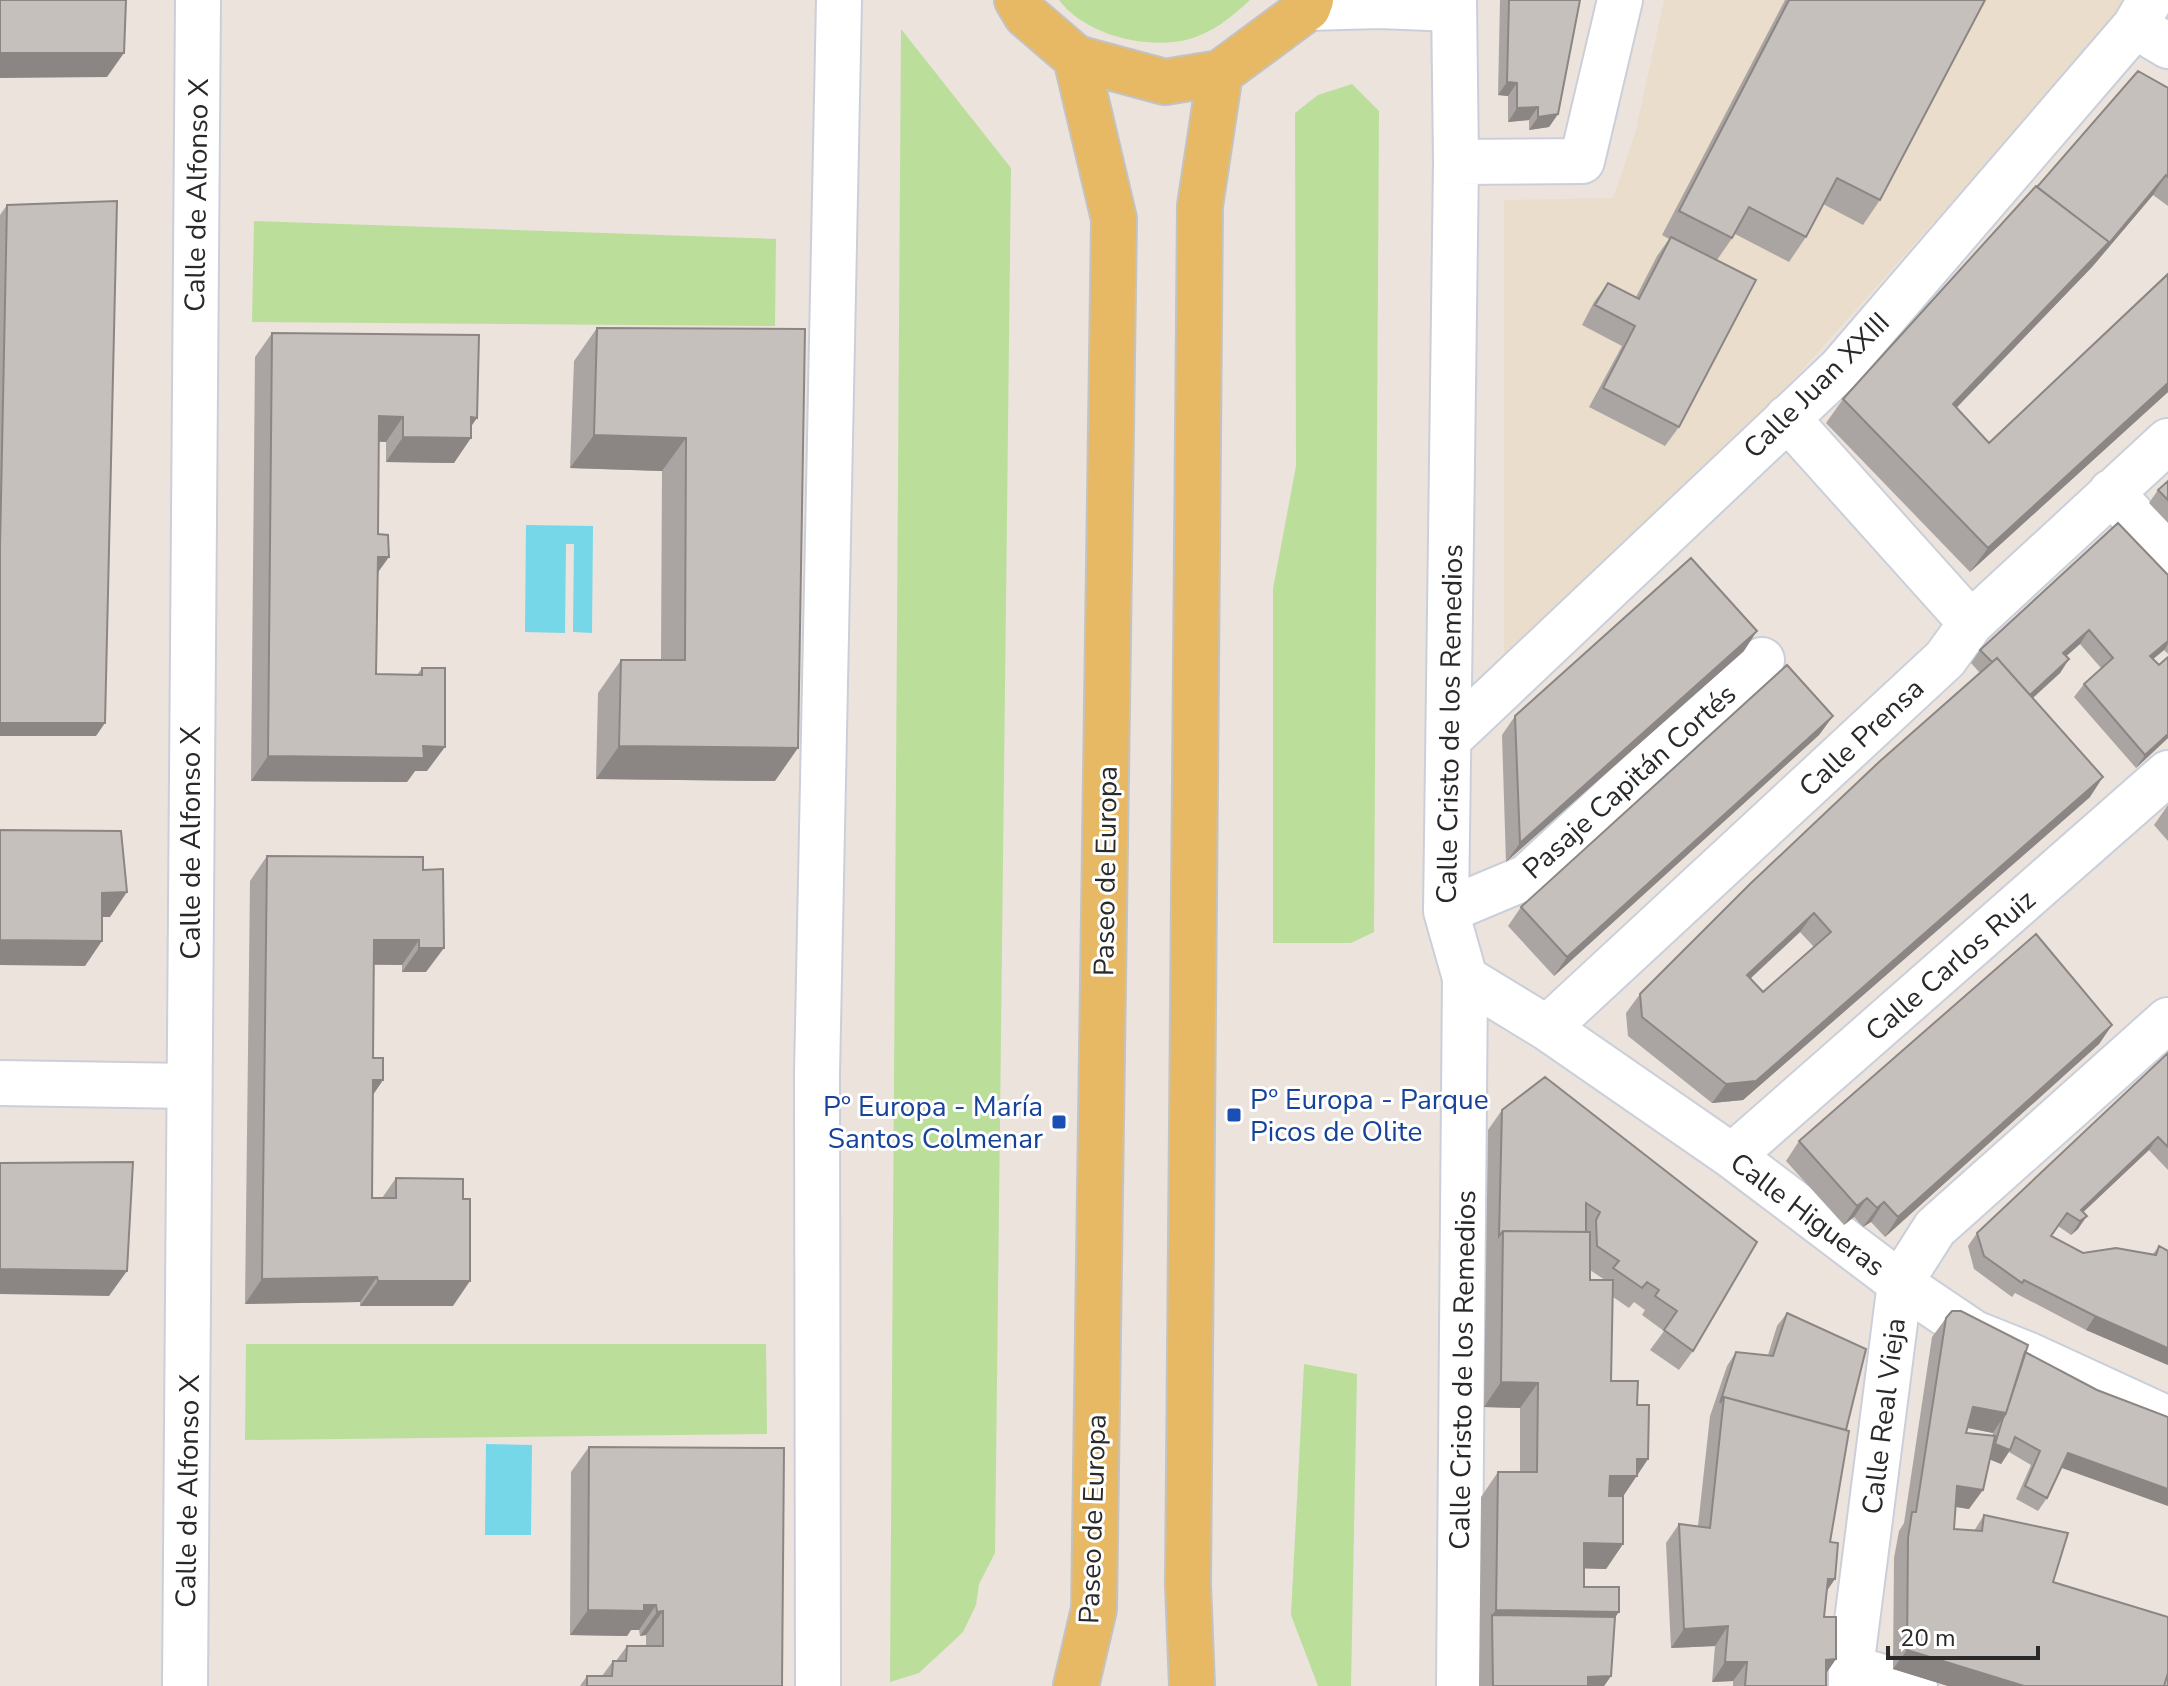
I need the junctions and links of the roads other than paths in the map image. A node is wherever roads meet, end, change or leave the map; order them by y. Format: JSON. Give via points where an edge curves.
{"nodes":[{"id":1,"x":198,"y":0,"type":"edge"},
{"id":2,"x":839,"y":0,"type":"edge"},
{"id":3,"x":1017,"y":0,"type":"edge"},
{"id":4,"x":1620,"y":0,"type":"edge"},
{"id":5,"x":1310,"y":4,"type":"edge"},
{"id":6,"x":1454,"y":4,"type":"edge"},
{"id":7,"x":2151,"y":24,"type":"edge"},
{"id":8,"x":1076,"y":58,"type":"junction"},
{"id":9,"x":1220,"y":73,"type":"junction"},
{"id":10,"x":1456,"y":162,"type":"junction"},
{"id":11,"x":1787,"y":418,"type":"junction"},
{"id":12,"x":2168,"y":441,"type":"edge"},
{"id":13,"x":2111,"y":492,"type":"junction"},
{"id":14,"x":2168,"y":554,"type":"edge"},
{"id":15,"x":1971,"y":623,"type":"junction"},
{"id":16,"x":1762,"y":660,"type":"dead end"},
{"id":17,"x":1449,"y":739,"type":"junction"},
{"id":18,"x":2168,"y":773,"type":"edge"},
{"id":19,"x":1446,"y":911,"type":"junction"},
{"id":20,"x":1465,"y":978,"type":"junction"},
{"id":21,"x":2168,"y":1020,"type":"edge"},
{"id":22,"x":1547,"y":1028,"type":"junction"},
{"id":23,"x":0,"y":1083,"type":"edge"},
{"id":24,"x":189,"y":1086,"type":"junction"},
{"id":25,"x":1732,"y":1156,"type":"junction"},
{"id":26,"x":1900,"y":1283,"type":"junction"},
{"id":27,"x":2168,"y":1419,"type":"edge"},
{"id":28,"x":1851,"y":1677,"type":"edge"},
{"id":29,"x":185,"y":1686,"type":"edge"},
{"id":30,"x":818,"y":1686,"type":"edge"},
{"id":31,"x":1076,"y":1686,"type":"edge"},
{"id":32,"x":1192,"y":1686,"type":"edge"},
{"id":33,"x":1459,"y":1686,"type":"edge"},
{"id":34,"x":1915,"y":1686,"type":"edge"}],
"edges":[{"from":1,"to":24,"type":"street","name":"Calle de Alfonso X"},
{"from":2,"to":30,"type":"street","via":[[817,1059]]},
{"from":3,"to":8,"type":"main road","via":[[1026,15]]},
{"from":4,"to":10,"type":"street","via":[[1582,161]]},
{"from":5,"to":6,"type":"street"},
{"from":5,"to":9,"type":"main road"},
{"from":6,"to":10,"type":"street","name":"Calle Cristo de los Remedios"},
{"from":7,"to":11,"type":"street","name":"Calle Juan XXIII","via":[[1840,369]]},
{"from":8,"to":9,"type":"main road","via":[[1165,82]]},
{"from":8,"to":31,"type":"main road","name":"Paseo de Europa","via":[[1114,219],[1094,1609]]},
{"from":9,"to":32,"type":"main road","via":[[1200,206],[1188,1569]]},
{"from":10,"to":17,"type":"street","name":"Calle Cristo de los Remedios"},
{"from":11,"to":15,"type":"street"},
{"from":11,"to":17,"type":"street","name":"Calle Juan XXIII"},
{"from":12,"to":13,"type":"street","name":"Calle Prensa"},
{"from":13,"to":14,"type":"street"},
{"from":13,"to":15,"type":"street","name":"Calle Prensa"},
{"from":15,"to":22,"type":"street","name":"Calle Prensa","via":[[1945,659]]},
{"from":16,"to":19,"type":"street","name":"Pasaje Capitán Cortés","via":[[1527,877]]},
{"from":17,"to":19,"type":"street","name":"Calle Cristo de los Remedios"},
{"from":18,"to":25,"type":"street","name":"Calle Carlos Ruiz"},
{"from":19,"to":20,"type":"street","name":"Calle Cristo de los Remedios"},
{"from":20,"to":22,"type":"street","name":"Calle Higueras"},
{"from":20,"to":33,"type":"street","name":"Calle Cristo de los Remedios"},
{"from":21,"to":26,"type":"street","name":"Calle Real Vieja","via":[[1935,1228]]},
{"from":22,"to":25,"type":"street","name":"Calle Higueras"},
{"from":23,"to":24,"type":"street"},
{"from":24,"to":29,"type":"street","name":"Calle de Alfonso X"},
{"from":25,"to":26,"type":"street","name":"Calle Higueras"},
{"from":26,"to":27,"type":"street","name":"Calle Higueras","via":[[1974,1333]]},
{"from":26,"to":28,"type":"street","name":"Calle Real Vieja"},
{"from":28,"to":34,"type":"street"}]}
